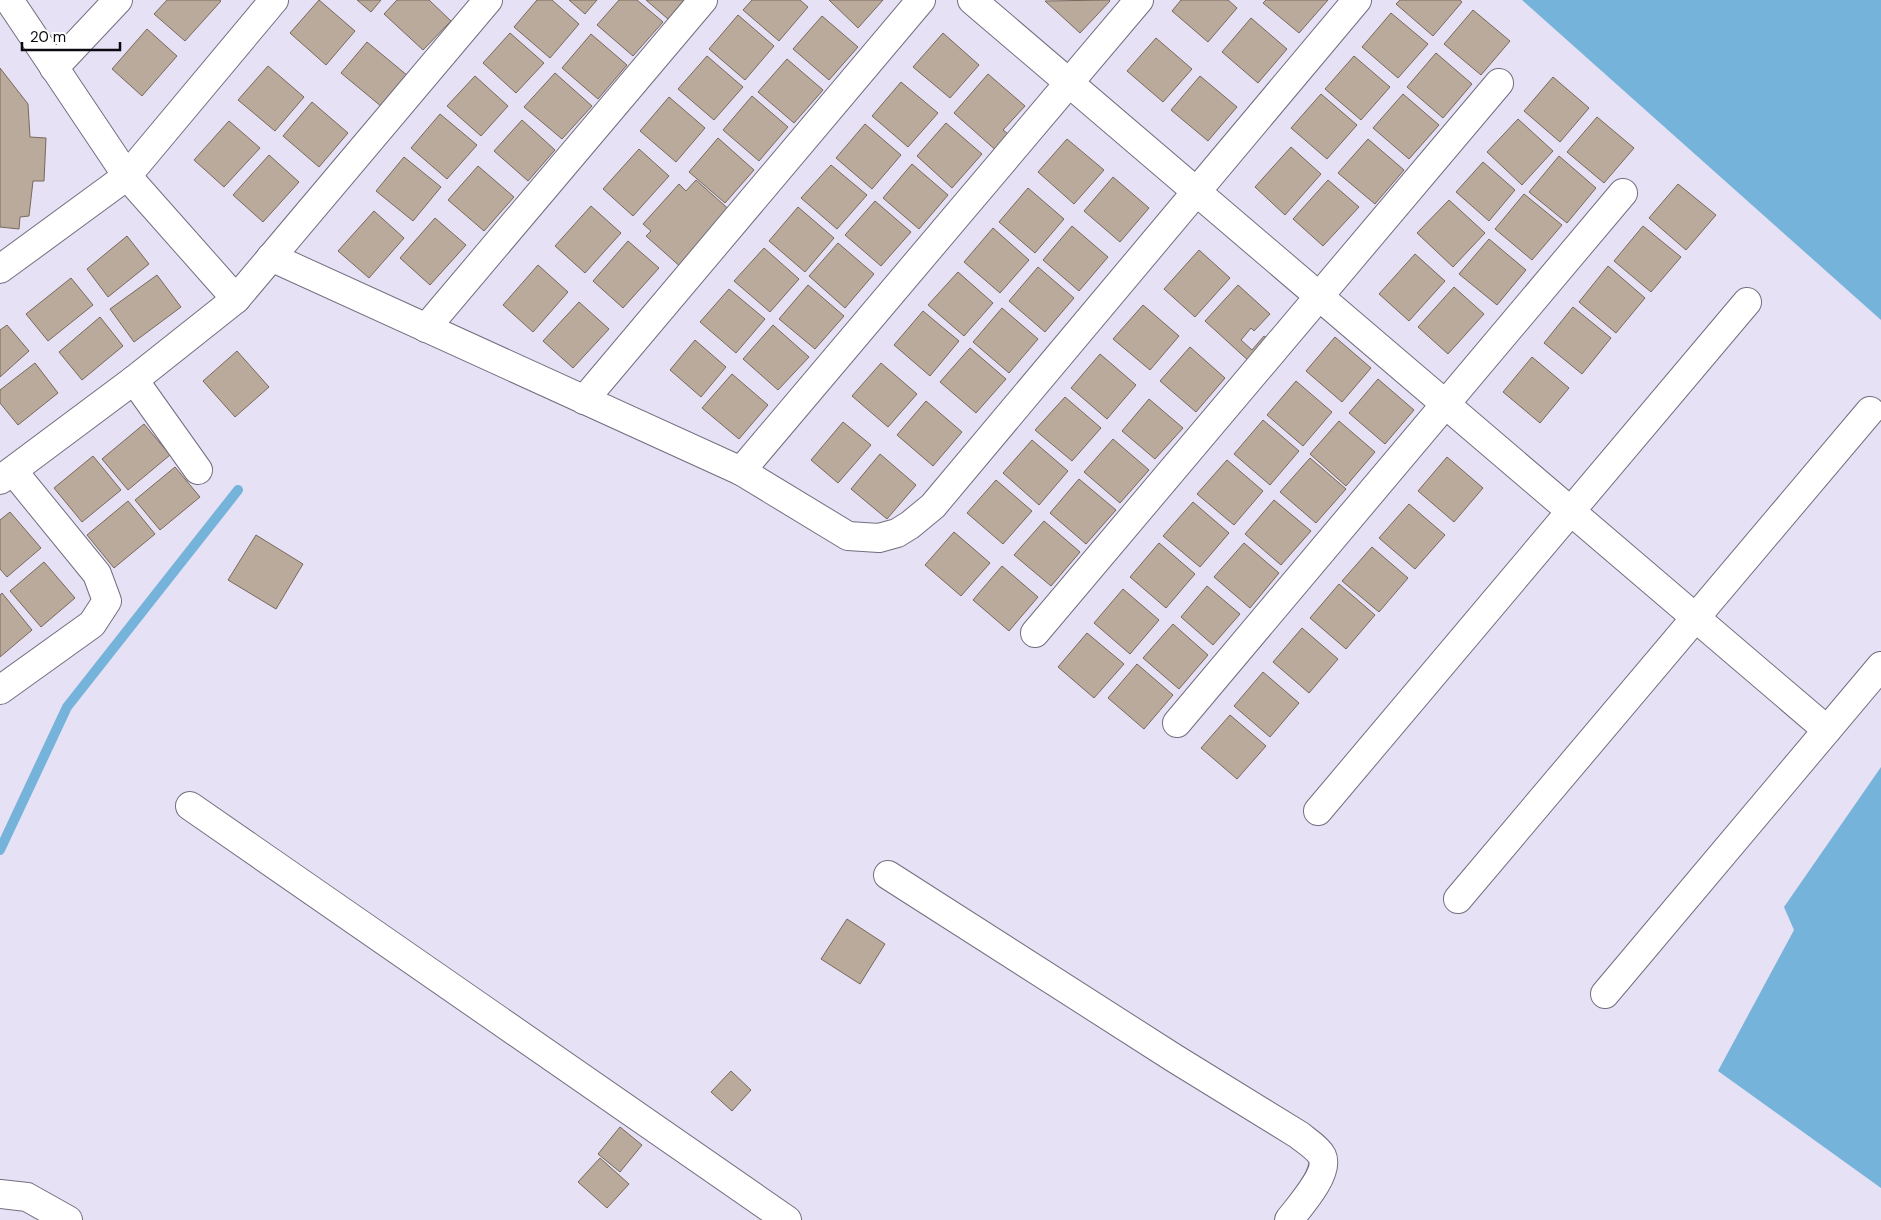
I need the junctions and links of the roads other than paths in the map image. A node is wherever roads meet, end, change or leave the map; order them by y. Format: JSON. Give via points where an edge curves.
{"nodes":[{"id":1,"x":9,"y":0,"type":"edge"},
{"id":2,"x":118,"y":0,"type":"edge"},
{"id":3,"x":274,"y":0,"type":"edge"},
{"id":4,"x":488,"y":0,"type":"edge"},
{"id":5,"x":703,"y":0,"type":"edge"},
{"id":6,"x":921,"y":0,"type":"edge"},
{"id":7,"x":972,"y":0,"type":"edge"},
{"id":8,"x":1139,"y":0,"type":"edge"},
{"id":9,"x":1357,"y":0,"type":"edge"},
{"id":10,"x":54,"y":68,"type":"junction"},
{"id":11,"x":1069,"y":82,"type":"junction"},
{"id":12,"x":1499,"y":83,"type":"dead end"},
{"id":13,"x":127,"y":176,"type":"junction"},
{"id":14,"x":1196,"y":191,"type":"junction"},
{"id":15,"x":1623,"y":193,"type":"dead end"},
{"id":16,"x":271,"y":257,"type":"junction"},
{"id":17,"x":0,"y":269,"type":"edge"},
{"id":18,"x":1319,"y":296,"type":"junction"},
{"id":19,"x":236,"y":299,"type":"junction"},
{"id":20,"x":1747,"y":302,"type":"dead end"},
{"id":21,"x":426,"y":328,"type":"junction"},
{"id":22,"x":134,"y":380,"type":"junction"},
{"id":23,"x":584,"y":400,"type":"junction"},
{"id":24,"x":1446,"y":404,"type":"junction"},
{"id":25,"x":1870,"y":411,"type":"dead end"},
{"id":26,"x":198,"y":470,"type":"dead end"},
{"id":27,"x":741,"y":471,"type":"junction"},
{"id":28,"x":6,"y":476,"type":"edge"},
{"id":29,"x":1570,"y":511,"type":"junction"},
{"id":30,"x":1696,"y":618,"type":"junction"},
{"id":31,"x":1035,"y":633,"type":"dead end"},
{"id":32,"x":1881,"y":666,"type":"edge"},
{"id":33,"x":0,"y":690,"type":"edge"},
{"id":34,"x":1178,"y":723,"type":"dead end"},
{"id":35,"x":1827,"y":730,"type":"junction"},
{"id":36,"x":190,"y":806,"type":"dead end"},
{"id":37,"x":1318,"y":811,"type":"dead end"},
{"id":38,"x":888,"y":875,"type":"dead end"},
{"id":39,"x":1458,"y":899,"type":"dead end"},
{"id":40,"x":1605,"y":994,"type":"dead end"},
{"id":41,"x":0,"y":1194,"type":"edge"},
{"id":42,"x":68,"y":1220,"type":"edge"},
{"id":43,"x":787,"y":1220,"type":"edge"},
{"id":44,"x":1288,"y":1220,"type":"edge"}],
"edges":[{"from":1,"to":10,"type":"street"},
{"from":2,"to":10,"type":"street"},
{"from":3,"to":13,"type":"street"},
{"from":4,"to":16,"type":"street"},
{"from":5,"to":21,"type":"street"},
{"from":6,"to":23,"type":"street"},
{"from":7,"to":11,"type":"street"},
{"from":8,"to":11,"type":"street"},
{"from":9,"to":14,"type":"street"},
{"from":10,"to":13,"type":"street"},
{"from":11,"to":14,"type":"street"},
{"from":11,"to":27,"type":"street"},
{"from":12,"to":18,"type":"street"},
{"from":13,"to":17,"type":"street"},
{"from":13,"to":19,"type":"street"},
{"from":14,"to":18,"type":"street"},
{"from":14,"to":27,"type":"street","via":[[933,506],[897,533],[880,538],[848,536]]},
{"from":15,"to":24,"type":"street"},
{"from":16,"to":19,"type":"street"},
{"from":16,"to":21,"type":"street"},
{"from":18,"to":24,"type":"street"},
{"from":18,"to":31,"type":"street"},
{"from":19,"to":22,"type":"street"},
{"from":20,"to":29,"type":"street"},
{"from":21,"to":23,"type":"street"},
{"from":22,"to":26,"type":"street"},
{"from":22,"to":28,"type":"street"},
{"from":23,"to":27,"type":"street"},
{"from":24,"to":29,"type":"street"},
{"from":24,"to":34,"type":"street"},
{"from":25,"to":30,"type":"street"},
{"from":28,"to":33,"type":"street","via":[[97,574],[106,601],[92,624]]},
{"from":29,"to":30,"type":"street"},
{"from":29,"to":37,"type":"street"},
{"from":30,"to":35,"type":"street"},
{"from":30,"to":39,"type":"street"},
{"from":32,"to":35,"type":"street"},
{"from":35,"to":40,"type":"street"},
{"from":36,"to":43,"type":"street"},
{"from":38,"to":44,"type":"street","via":[[1314,1147],[1322,1157],[1323,1167],[1314,1188]]},
{"from":41,"to":42,"type":"street","via":[[27,1197]]}]}
